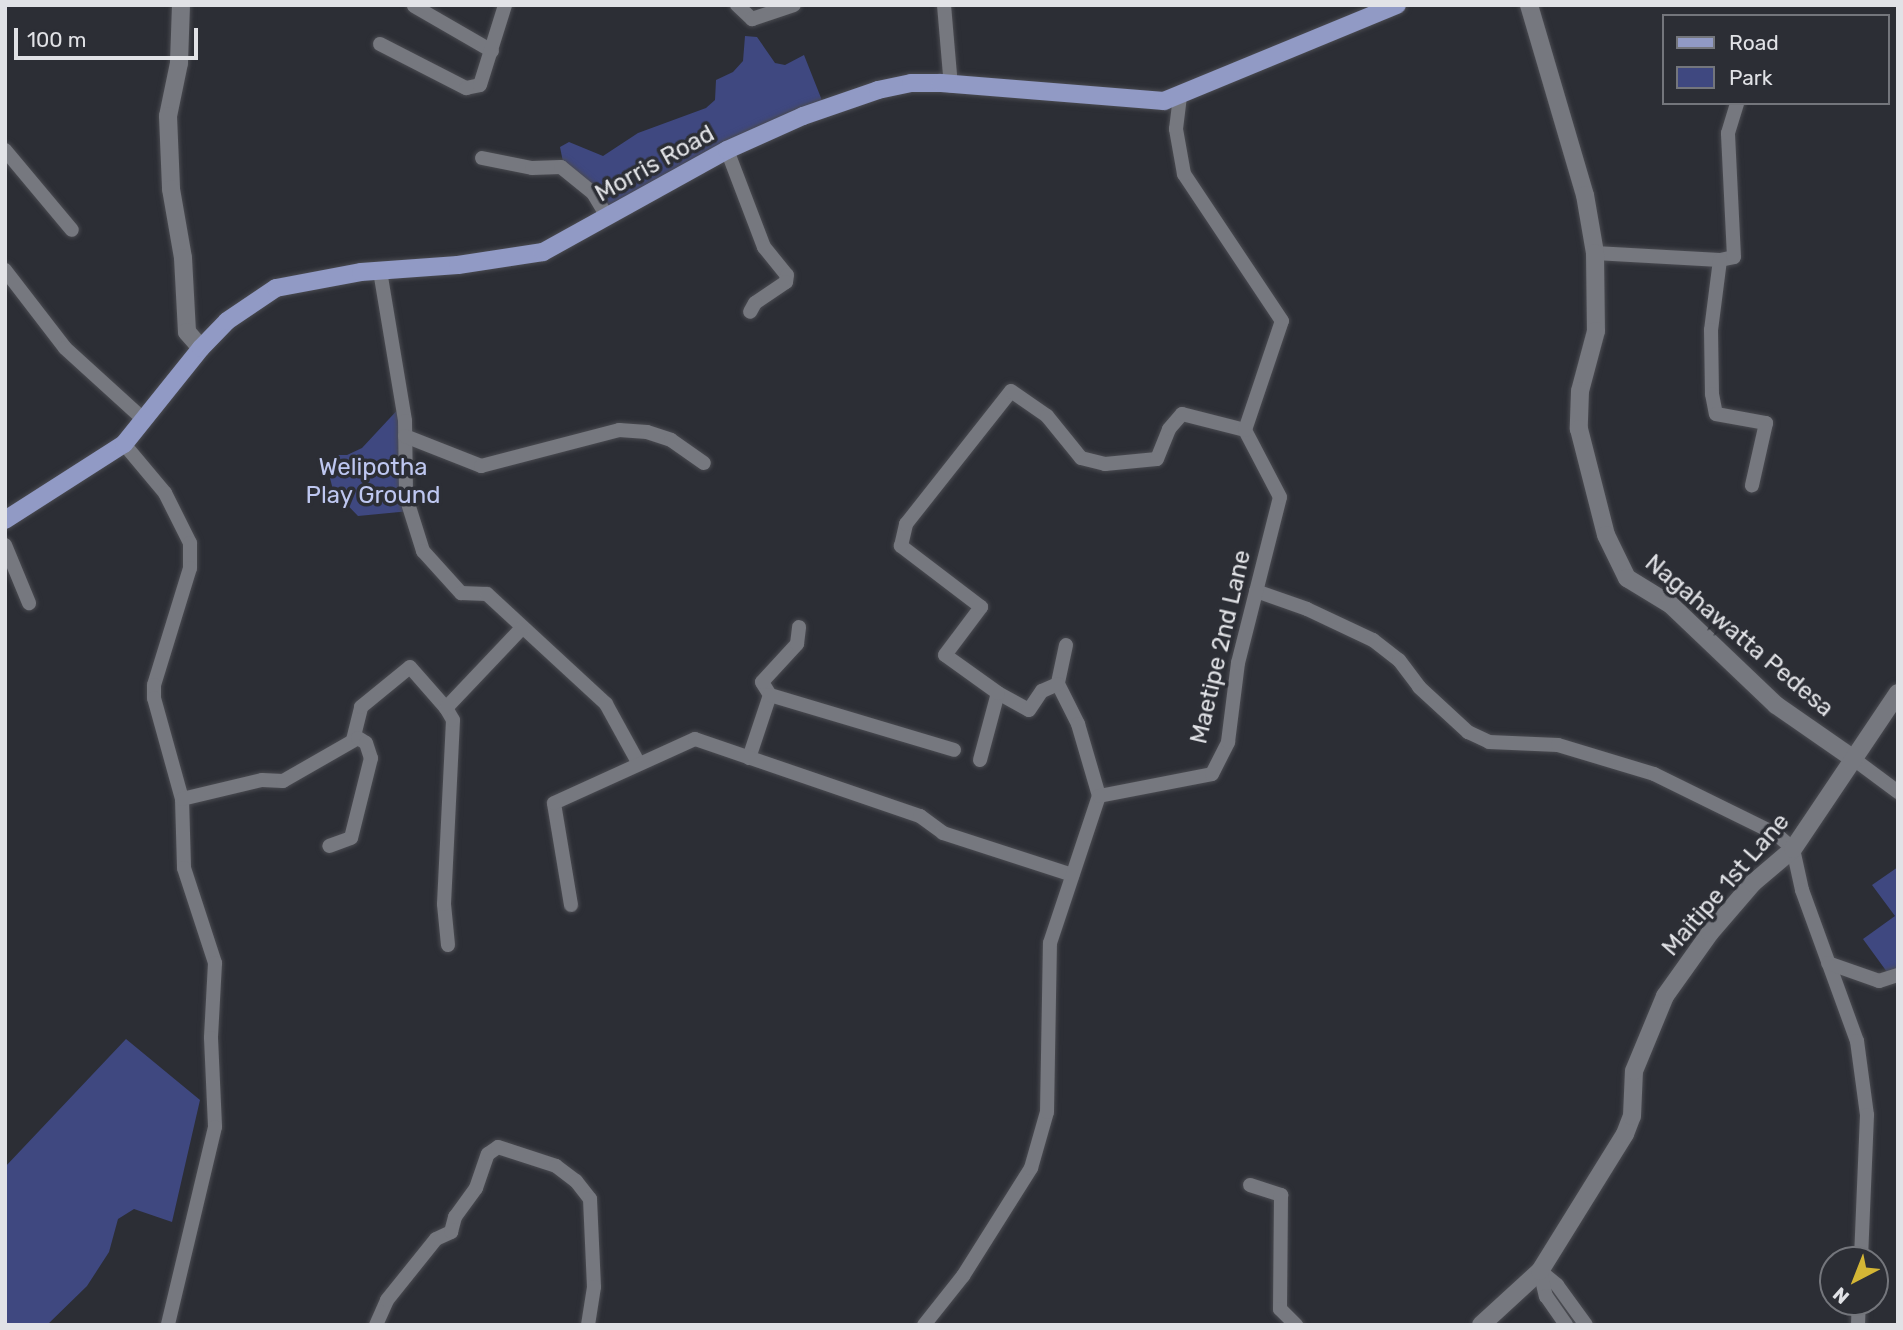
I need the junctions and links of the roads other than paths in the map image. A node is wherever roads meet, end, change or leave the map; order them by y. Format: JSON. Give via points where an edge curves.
{"nodes":[{"id":1,"x":181,"y":5,"type":"edge"},
{"id":2,"x":505,"y":5,"type":"edge"},
{"id":3,"x":737,"y":5,"type":"edge"},
{"id":4,"x":794,"y":5,"type":"edge"},
{"id":5,"x":944,"y":5,"type":"edge"},
{"id":6,"x":1397,"y":5,"type":"edge"},
{"id":7,"x":1529,"y":5,"type":"edge"},
{"id":8,"x":414,"y":6,"type":"edge"},
{"id":9,"x":380,"y":44,"type":"dead end"},
{"id":10,"x":492,"y":51,"type":"junction"},
{"id":11,"x":951,"y":86,"type":"junction"},
{"id":12,"x":1180,"y":98,"type":"junction"},
{"id":13,"x":1736,"y":105,"type":"edge"},
{"id":14,"x":5,"y":150,"type":"edge"},
{"id":15,"x":727,"y":150,"type":"junction"},
{"id":16,"x":482,"y":158,"type":"dead end"},
{"id":17,"x":608,"y":218,"type":"junction"},
{"id":18,"x":72,"y":230,"type":"dead end"},
{"id":19,"x":1595,"y":253,"type":"junction"},
{"id":20,"x":1720,"y":260,"type":"junction"},
{"id":21,"x":5,"y":270,"type":"edge"},
{"id":22,"x":380,"y":271,"type":"junction"},
{"id":23,"x":750,"y":312,"type":"dead end"},
{"id":24,"x":201,"y":348,"type":"junction"},
{"id":25,"x":144,"y":420,"type":"junction"},
{"id":26,"x":1245,"y":430,"type":"junction"},
{"id":27,"x":405,"y":436,"type":"junction"},
{"id":28,"x":124,"y":444,"type":"junction"},
{"id":29,"x":704,"y":463,"type":"dead end"},
{"id":30,"x":1752,"y":485,"type":"dead end"},
{"id":31,"x":5,"y":520,"type":"edge"},
{"id":32,"x":5,"y":545,"type":"edge"},
{"id":33,"x":1256,"y":591,"type":"junction"},
{"id":34,"x":29,"y":603,"type":"dead end"},
{"id":35,"x":799,"y":627,"type":"dead end"},
{"id":36,"x":522,"y":628,"type":"junction"},
{"id":37,"x":1066,"y":645,"type":"dead end"},
{"id":38,"x":1058,"y":684,"type":"junction"},
{"id":39,"x":998,"y":693,"type":"junction"},
{"id":40,"x":1898,"y":693,"type":"edge"},
{"id":41,"x":770,"y":695,"type":"junction"},
{"id":42,"x":446,"y":708,"type":"junction"},
{"id":43,"x":353,"y":740,"type":"junction"},
{"id":44,"x":954,"y":750,"type":"dead end"},
{"id":45,"x":749,"y":758,"type":"junction"},
{"id":46,"x":980,"y":760,"type":"dead end"},
{"id":47,"x":1855,"y":760,"type":"junction"},
{"id":48,"x":639,"y":764,"type":"junction"},
{"id":49,"x":1898,"y":792,"type":"edge"},
{"id":50,"x":1099,"y":796,"type":"junction"},
{"id":51,"x":182,"y":799,"type":"junction"},
{"id":52,"x":985,"y":840,"type":"dead end"},
{"id":53,"x":328,"y":846,"type":"dead end"},
{"id":54,"x":1793,"y":849,"type":"junction"},
{"id":55,"x":1073,"y":872,"type":"junction"},
{"id":56,"x":571,"y":905,"type":"dead end"},
{"id":57,"x":448,"y":945,"type":"dead end"},
{"id":58,"x":1828,"y":963,"type":"junction"},
{"id":59,"x":1898,"y":975,"type":"edge"},
{"id":60,"x":1250,"y":1185,"type":"dead end"},
{"id":61,"x":1862,"y":1246,"type":"edge"},
{"id":62,"x":1540,"y":1271,"type":"junction"},
{"id":63,"x":168,"y":1325,"type":"edge"},
{"id":64,"x":376,"y":1325,"type":"edge"},
{"id":65,"x":588,"y":1325,"type":"edge"},
{"id":66,"x":924,"y":1325,"type":"edge"},
{"id":67,"x":1296,"y":1325,"type":"edge"},
{"id":68,"x":1481,"y":1325,"type":"edge"},
{"id":69,"x":1566,"y":1325,"type":"edge"},
{"id":70,"x":1586,"y":1325,"type":"edge"}],
"edges":[{"from":1,"to":24,"type":"street","via":[[179,63],[168,116],[171,189],[183,258],[187,332]]},
{"from":2,"to":10,"type":"street"},
{"from":3,"to":4,"type":"street","via":[[752,19]]},
{"from":5,"to":11,"type":"street"},
{"from":6,"to":12,"type":"main road","name":"Morris Road"},
{"from":7,"to":19,"type":"street","name":"Nagahawatta Pedesa","via":[[1585,195]]},
{"from":8,"to":10,"type":"street"},
{"from":9,"to":10,"type":"street","via":[[466,88],[480,85]]},
{"from":11,"to":12,"type":"main road","name":"Morris Road","via":[[1164,101]]},
{"from":11,"to":15,"type":"main road","name":"Morris Road","via":[[911,83],[878,90],[803,116]]},
{"from":12,"to":26,"type":"street","via":[[1176,129],[1184,174],[1282,321]]},
{"from":13,"to":20,"type":"street","via":[[1728,133],[1734,257]]},
{"from":14,"to":18,"type":"street"},
{"from":15,"to":17,"type":"main road","name":"Morris Road"},
{"from":15,"to":23,"type":"street","via":[[764,247],[787,275],[786,282],[755,303]]},
{"from":16,"to":17,"type":"street","via":[[532,168],[561,167],[593,193]]},
{"from":17,"to":22,"type":"main road","name":"Morris Road","via":[[543,252]]},
{"from":19,"to":20,"type":"street"},
{"from":19,"to":47,"type":"street","name":"Nagahawatta Pedesa","via":[[1596,331],[1580,391],[1579,429],[1606,535],[1627,578],[1671,606],[1776,705]]},
{"from":20,"to":30,"type":"street","via":[[1711,330],[1712,394],[1716,414],[1766,423]]},
{"from":21,"to":25,"type":"street","via":[[65,348]]},
{"from":22,"to":24,"type":"main road","name":"Morris Road","via":[[276,288],[227,321]]},
{"from":22,"to":27,"type":"street"},
{"from":24,"to":25,"type":"main road","name":"Morris Road"},
{"from":25,"to":28,"type":"main road","name":"Morris Road"},
{"from":26,"to":33,"type":"street","name":"Maetipe 2nd Lane","via":[[1280,497]]},
{"from":26,"to":39,"type":"street","via":[[1182,414],[1169,429],[1157,459],[1105,464],[1081,458],[1047,416],[1011,391],[906,524],[901,547],[981,607],[945,655]]},
{"from":27,"to":29,"type":"street","via":[[481,466],[619,430],[647,432],[671,440]]},
{"from":27,"to":36,"type":"street","via":[[406,497],[423,551],[461,593],[487,594]]},
{"from":28,"to":31,"type":"main road","name":"Morris Road"},
{"from":28,"to":51,"type":"street","via":[[165,493],[190,543],[190,568],[154,685]]},
{"from":32,"to":34,"type":"street"},
{"from":33,"to":50,"type":"street","name":"Maetipe 2nd Lane","via":[[1238,663],[1228,742],[1212,774]]},
{"from":33,"to":54,"type":"street","via":[[1307,608],[1373,640],[1399,660],[1419,687],[1468,732],[1489,742],[1558,745],[1654,774],[1776,834]]},
{"from":35,"to":41,"type":"street","via":[[797,644],[762,682]]},
{"from":36,"to":42,"type":"street"},
{"from":36,"to":48,"type":"street","via":[[606,704]]},
{"from":37,"to":38,"type":"street"},
{"from":38,"to":39,"type":"street","via":[[1042,691],[1029,710]]},
{"from":38,"to":50,"type":"street","via":[[1078,724]]},
{"from":39,"to":46,"type":"street"},
{"from":40,"to":47,"type":"street","name":"Maitipe 1st Lane"},
{"from":41,"to":44,"type":"street"},
{"from":41,"to":45,"type":"street"},
{"from":42,"to":43,"type":"street","via":[[410,667],[361,706]]},
{"from":42,"to":57,"type":"street","via":[[453,720],[444,904]]},
{"from":43,"to":51,"type":"street","via":[[283,781],[262,779]]},
{"from":43,"to":53,"type":"street","via":[[366,743],[368,773],[351,838]]},
{"from":45,"to":48,"type":"street","via":[[695,739]]},
{"from":45,"to":55,"type":"street","via":[[920,816],[943,833]]},
{"from":47,"to":49,"type":"street"},
{"from":47,"to":54,"type":"street","name":"Maitipe 1st Lane"},
{"from":48,"to":56,"type":"street","via":[[554,803]]},
{"from":50,"to":55,"type":"street"},
{"from":51,"to":63,"type":"street","via":[[184,868],[215,963],[211,1038],[215,1127]]},
{"from":52,"to":55,"type":"street"},
{"from":54,"to":58,"type":"street"},
{"from":54,"to":62,"type":"street","name":"Maitipe 1st Lane","via":[[1753,883],[1665,996],[1634,1072],[1632,1116],[1625,1135]]},
{"from":55,"to":66,"type":"street","via":[[1050,943],[1047,1112],[1031,1168],[963,1276]]},
{"from":58,"to":59,"type":"street","via":[[1879,981]]},
{"from":58,"to":61,"type":"street","via":[[1857,1041],[1867,1115]]},
{"from":60,"to":67,"type":"street","via":[[1281,1195],[1280,1309]]},
{"from":62,"to":68,"type":"street","name":"Maitipe 1st Lane"},
{"from":62,"to":69,"type":"street","via":[[1546,1296]]},
{"from":62,"to":70,"type":"street","via":[[1558,1285]]},
{"from":64,"to":65,"type":"street","via":[[387,1300],[436,1239],[451,1232],[455,1217],[476,1188],[488,1154],[498,1147],[556,1166],[590,1199],[594,1287]]}]}
